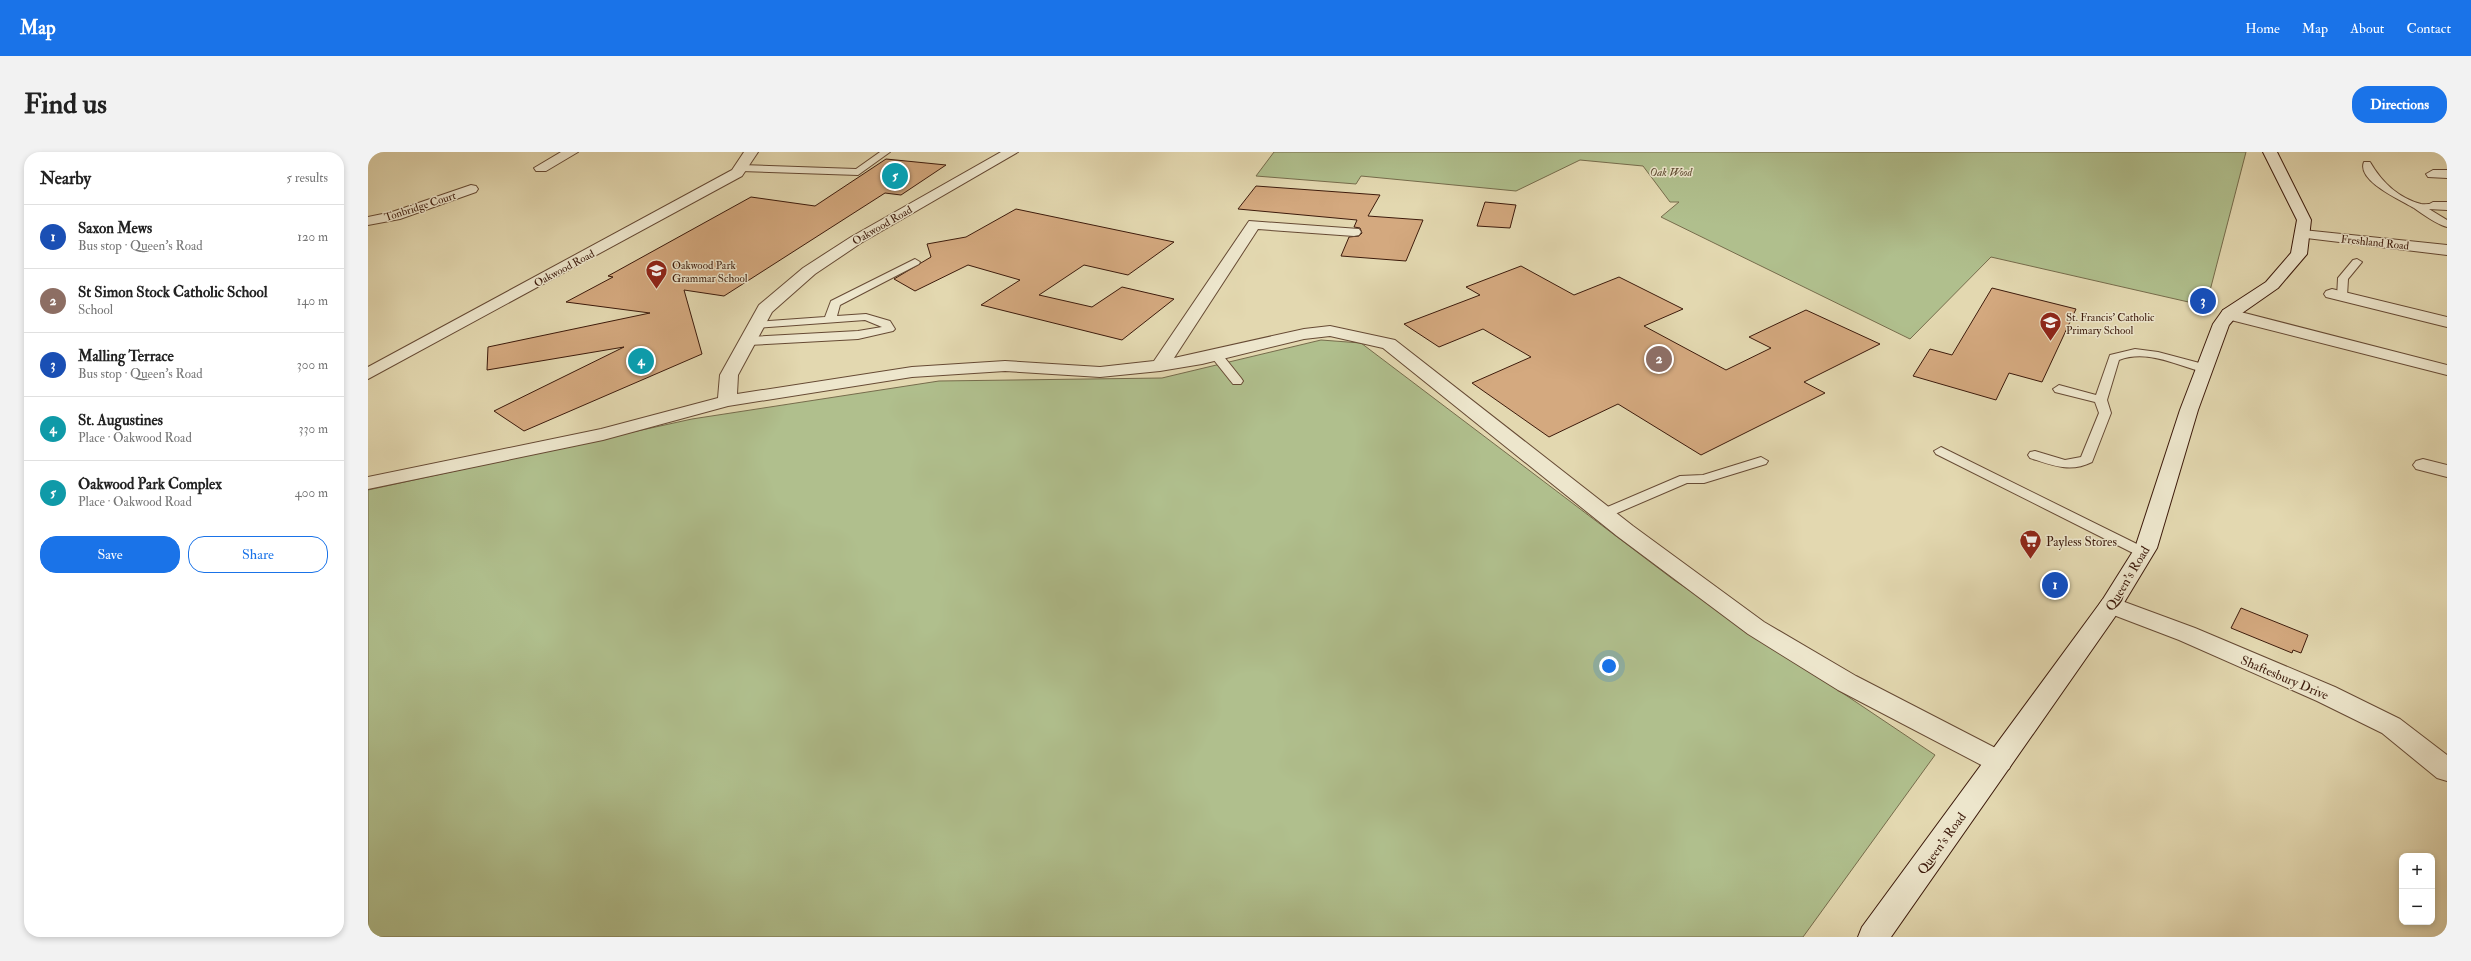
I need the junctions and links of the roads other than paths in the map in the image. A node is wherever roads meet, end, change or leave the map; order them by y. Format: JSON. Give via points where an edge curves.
{"nodes":[{"id":1,"x":571,"y":152,"type":"edge"},
{"id":2,"x":751,"y":152,"type":"edge"},
{"id":3,"x":886,"y":152,"type":"edge"},
{"id":4,"x":1012,"y":152,"type":"edge"},
{"id":5,"x":2270,"y":152,"type":"edge"},
{"id":6,"x":2367,"y":164,"type":"dead end"},
{"id":7,"x":541,"y":168,"type":"dead end"},
{"id":8,"x":741,"y":168,"type":"junction"},
{"id":9,"x":471,"y":189,"type":"dead end"},
{"id":10,"x":2440,"y":206,"type":"edge"},
{"id":11,"x":2418,"y":207,"type":"junction"},
{"id":12,"x":368,"y":221,"type":"edge"},
{"id":13,"x":2447,"y":224,"type":"edge"},
{"id":14,"x":1354,"y":232,"type":"dead end"},
{"id":15,"x":2303,"y":234,"type":"junction"},
{"id":16,"x":2447,"y":250,"type":"edge"},
{"id":17,"x":915,"y":262,"type":"dead end"},
{"id":18,"x":2357,"y":262,"type":"dead end"},
{"id":19,"x":2337,"y":295,"type":"joint"},
{"id":20,"x":2229,"y":314,"type":"junction"},
{"id":21,"x":830,"y":320,"type":"junction"},
{"id":22,"x":2447,"y":322,"type":"edge"},
{"id":23,"x":756,"y":325,"type":"junction"},
{"id":24,"x":748,"y":341,"type":"junction"},
{"id":25,"x":1217,"y":356,"type":"junction"},
{"id":26,"x":1160,"y":366,"type":"junction"},
{"id":27,"x":2203,"y":368,"type":"junction"},
{"id":28,"x":2447,"y":370,"type":"edge"},
{"id":29,"x":368,"y":374,"type":"edge"},
{"id":30,"x":1237,"y":381,"type":"dead end"},
{"id":31,"x":2060,"y":389,"type":"dead end"},
{"id":32,"x":2101,"y":400,"type":"junction"},
{"id":33,"x":727,"y":401,"type":"junction"},
{"id":34,"x":1941,"y":451,"type":"dead end"},
{"id":35,"x":2035,"y":455,"type":"dead end"},
{"id":36,"x":1761,"y":461,"type":"dead end"},
{"id":37,"x":2423,"y":465,"type":"dead end"},
{"id":38,"x":2447,"y":471,"type":"edge"},
{"id":39,"x":368,"y":483,"type":"edge"},
{"id":40,"x":1603,"y":514,"type":"junction"},
{"id":41,"x":2144,"y":553,"type":"junction"},
{"id":42,"x":2111,"y":605,"type":"junction"},
{"id":43,"x":1999,"y":762,"type":"junction"},
{"id":44,"x":2447,"y":770,"type":"edge"},
{"id":45,"x":1874,"y":937,"type":"edge"}],
"edges":[{"from":1,"to":7,"type":"street"},
{"from":2,"to":8,"type":"street","name":"Oakwood Road"},
{"from":3,"to":8,"type":"lane","via":[[858,172]]},
{"from":4,"to":23,"type":"street","name":"Oakwood Road","via":[[856,240],[809,271],[765,309]]},
{"from":5,"to":15,"type":"street","name":"Queen's Road","via":[[2304,220]]},
{"from":6,"to":11,"type":"lane","via":[[2370,175],[2377,181]]},
{"from":8,"to":29,"type":"street","name":"Oakwood Road","via":[[737,173],[660,217]]},
{"from":9,"to":12,"type":"street","name":"Tonbridge Court","via":[[395,216]]},
{"from":10,"to":11,"type":"lane"},
{"from":11,"to":13,"type":"lane"},
{"from":14,"to":26,"type":"street","via":[[1254,224]]},
{"from":15,"to":16,"type":"street","name":"Freshland Road"},
{"from":15,"to":20,"type":"street","name":"Queen's Road","via":[[2299,254],[2287,269],[2272,285]]},
{"from":17,"to":21,"type":"lane","via":[[844,298],[836,304]]},
{"from":18,"to":19,"type":"lane","via":[[2343,278]]},
{"from":19,"to":22,"type":"street"},
{"from":20,"to":27,"type":"street","name":"Queen's Road","via":[[2221,324]]},
{"from":20,"to":28,"type":"street"},
{"from":21,"to":23,"type":"lane"},
{"from":21,"to":24,"type":"lane","via":[[866,317],[886,323],[889,329],[858,335]]},
{"from":23,"to":24,"type":"street","name":"Oakwood Road"},
{"from":24,"to":33,"type":"street","name":"Oakwood Road","via":[[729,375]]},
{"from":25,"to":26,"type":"street"},
{"from":25,"to":30,"type":"lane"},
{"from":25,"to":40,"type":"street","via":[[1304,334],[1330,332],[1389,344]]},
{"from":26,"to":33,"type":"street","via":[[1100,372],[1005,366],[912,372]]},
{"from":27,"to":32,"type":"lane","via":[[2145,354],[2132,352],[2120,355],[2114,358]]},
{"from":27,"to":41,"type":"street","name":"Queen's Road"},
{"from":31,"to":32,"type":"lane"},
{"from":32,"to":35,"type":"lane","via":[[2105,413],[2087,459],[2079,463],[2064,464]]},
{"from":33,"to":39,"type":"street","via":[[603,434]]},
{"from":34,"to":41,"type":"lane"},
{"from":36,"to":40,"type":"lane","via":[[1704,479],[1685,479]]},
{"from":37,"to":38,"type":"street"},
{"from":40,"to":43,"type":"street","via":[[1756,628],[1847,683]]},
{"from":41,"to":42,"type":"street","name":"Queen's Road"},
{"from":42,"to":43,"type":"street","name":"Queen's Road"},
{"from":42,"to":44,"type":"street","name":"Shaftesbury Drive","via":[[2326,694],[2391,726]]},
{"from":43,"to":45,"type":"street","name":"Queen's Road"}]}
